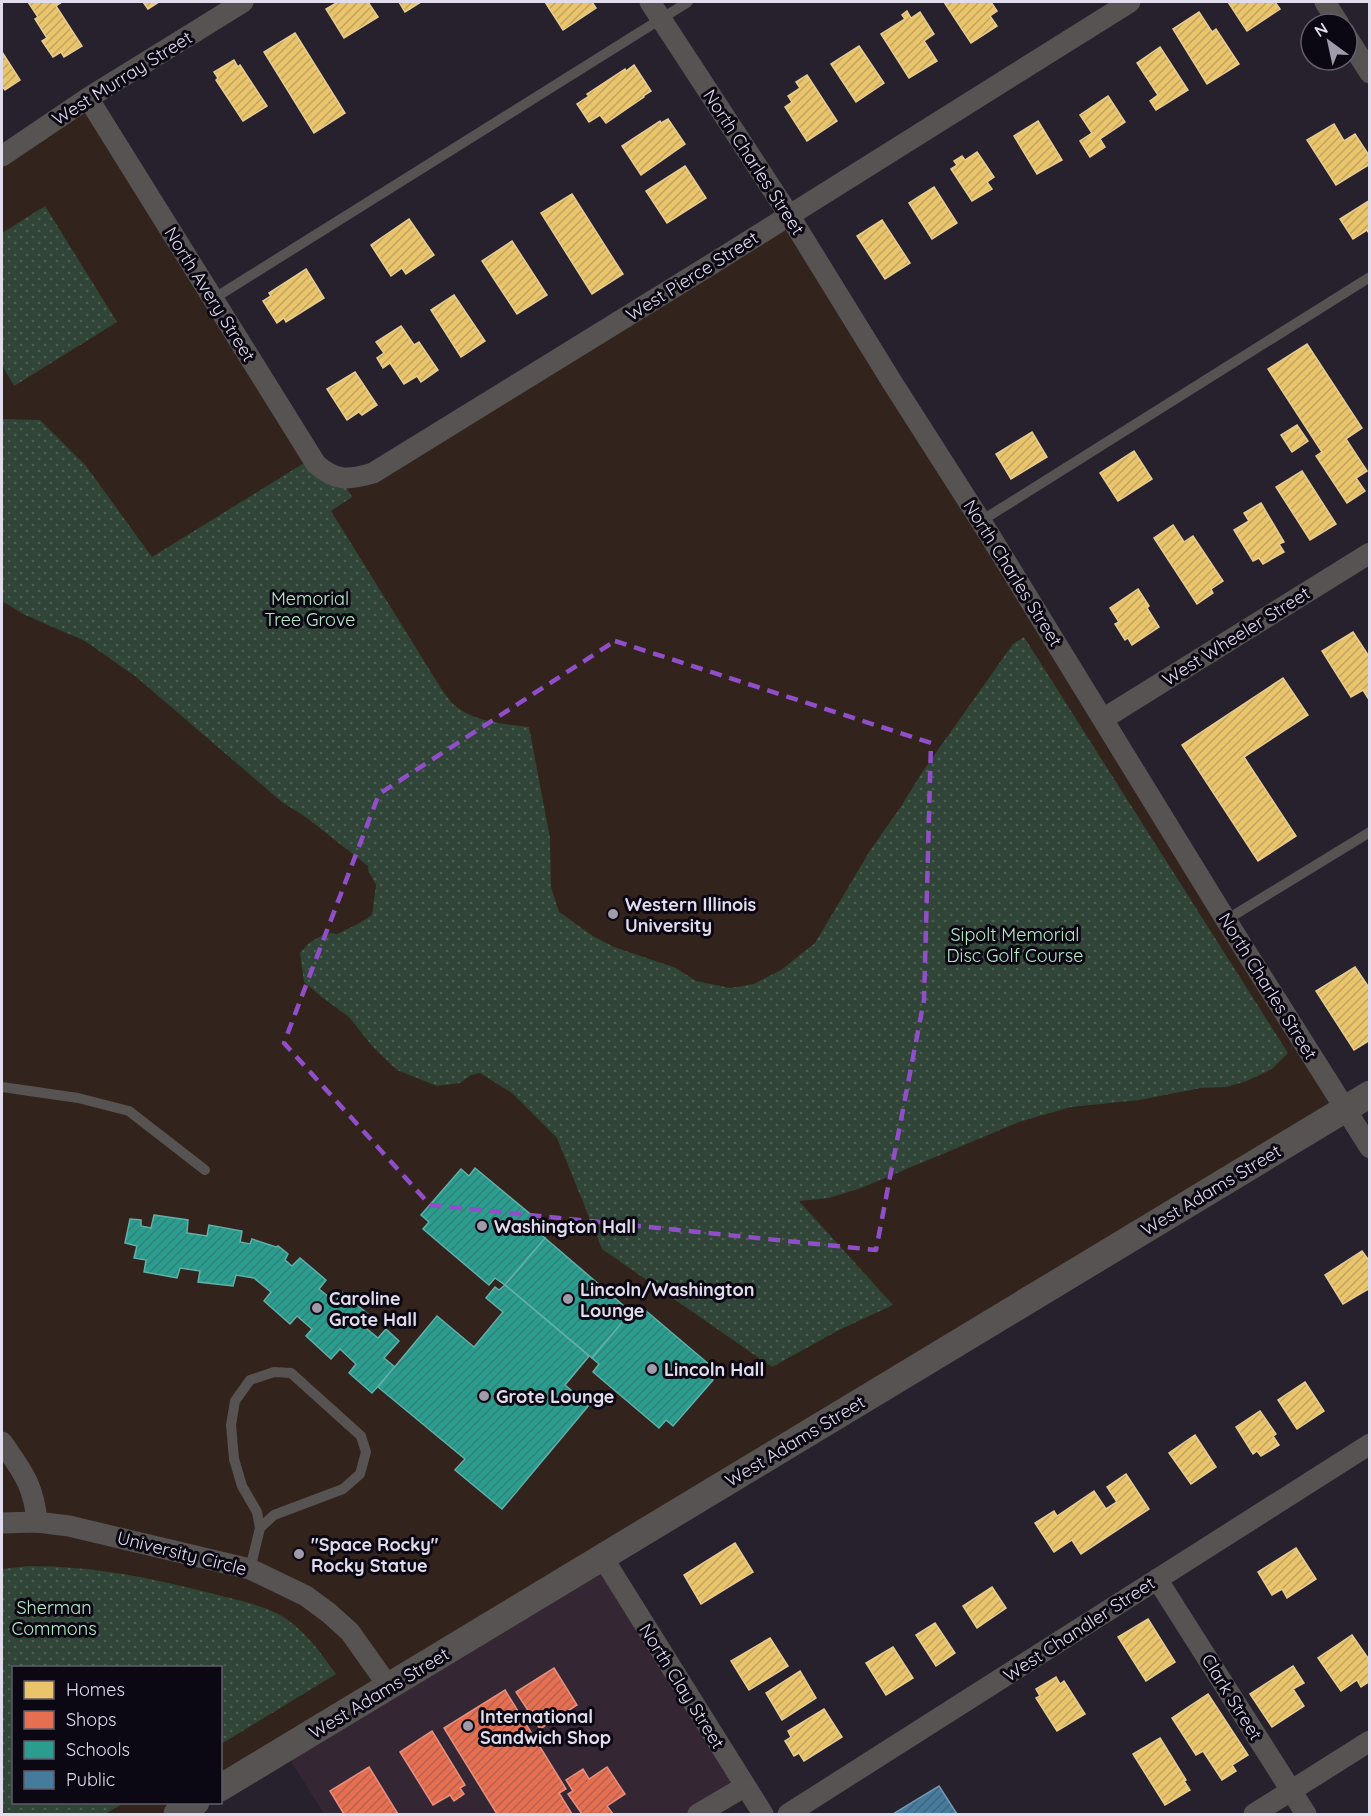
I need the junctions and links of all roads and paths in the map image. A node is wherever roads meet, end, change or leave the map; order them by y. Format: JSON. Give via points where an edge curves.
{"nodes":[{"id":1,"x":243,"y":2,"type":"edge"},
{"id":2,"x":688,"y":2,"type":"edge"},
{"id":3,"x":1130,"y":2,"type":"edge"},
{"id":4,"x":656,"y":10,"type":"edge"},
{"id":5,"x":1359,"y":56,"type":"edge"},
{"id":6,"x":1370,"y":73,"type":"edge"},
{"id":7,"x":88,"y":98,"type":"junction"},
{"id":8,"x":2,"y":156,"type":"edge"},
{"id":9,"x":789,"y":215,"type":"junction"},
{"id":10,"x":1370,"y":277,"type":"edge"},
{"id":11,"x":213,"y":298,"type":"junction"},
{"id":12,"x":341,"y":479,"type":"joint"},
{"id":13,"x":981,"y":521,"type":"junction"},
{"id":14,"x":1370,"y":554,"type":"edge"},
{"id":15,"x":1103,"y":719,"type":"junction"},
{"id":16,"x":1370,"y":832,"type":"edge"},
{"id":17,"x":1226,"y":920,"type":"junction"},
{"id":18,"x":2,"y":1087,"type":"edge"},
{"id":19,"x":1370,"y":1094,"type":"edge"},
{"id":20,"x":1345,"y":1108,"type":"junction"},
{"id":21,"x":1370,"y":1148,"type":"edge"},
{"id":22,"x":205,"y":1170,"type":"dead end"},
{"id":23,"x":2,"y":1442,"type":"edge"},
{"id":24,"x":1370,"y":1444,"type":"edge"},
{"id":25,"x":37,"y":1522,"type":"junction"},
{"id":26,"x":2,"y":1523,"type":"edge"},
{"id":27,"x":260,"y":1528,"type":"junction"},
{"id":28,"x":603,"y":1558,"type":"junction"},
{"id":29,"x":250,"y":1569,"type":"junction"},
{"id":30,"x":1157,"y":1579,"type":"junction"},
{"id":31,"x":389,"y":1687,"type":"junction"},
{"id":32,"x":1370,"y":1742,"type":"edge"},
{"id":33,"x":222,"y":1787,"type":"edge"},
{"id":34,"x":744,"y":1787,"type":"junction"},
{"id":35,"x":1291,"y":1791,"type":"junction"},
{"id":36,"x":194,"y":1804,"type":"edge"},
{"id":37,"x":177,"y":1815,"type":"edge"},
{"id":38,"x":698,"y":1815,"type":"edge"},
{"id":39,"x":763,"y":1815,"type":"edge"},
{"id":40,"x":788,"y":1815,"type":"edge"},
{"id":41,"x":1254,"y":1815,"type":"edge"},
{"id":42,"x":1306,"y":1815,"type":"edge"}],
"edges":[{"from":1,"to":7,"type":"street","name":"West Murray Street"},
{"from":2,"to":4,"type":"lane"},
{"from":3,"to":9,"type":"street","name":"West Pierce Street"},
{"from":4,"to":9,"type":"street","name":"North Charles Street"},
{"from":4,"to":11,"type":"lane"},
{"from":5,"to":6,"type":"street"},
{"from":7,"to":8,"type":"street","name":"West Murray Street"},
{"from":7,"to":11,"type":"street","name":"North Avery Street"},
{"from":9,"to":12,"type":"street","name":"West Pierce Street","via":[[373,474]]},
{"from":9,"to":13,"type":"street","name":"North Charles Street"},
{"from":10,"to":13,"type":"lane"},
{"from":11,"to":12,"type":"street","name":"North Avery Street","via":[[316,464]]},
{"from":13,"to":15,"type":"street","name":"North Charles Street"},
{"from":14,"to":15,"type":"street","name":"West Wheeler Street"},
{"from":15,"to":17,"type":"street","name":"North Charles Street"},
{"from":16,"to":17,"type":"lane"},
{"from":17,"to":20,"type":"street","name":"North Charles Street"},
{"from":18,"to":22,"type":"lane","via":[[78,1098],[129,1111]]},
{"from":19,"to":20,"type":"street","name":"West Adams Street"},
{"from":20,"to":21,"type":"street","name":"North Charles Street"},
{"from":20,"to":28,"type":"street","name":"West Adams Street"},
{"from":23,"to":25,"type":"street","via":[[28,1480]]},
{"from":24,"to":30,"type":"street","name":"West Chandler Street"},
{"from":25,"to":26,"type":"street","name":"University Circle"},
{"from":25,"to":29,"type":"street","name":"University Circle"},
{"from":27,"to":27,"type":"lane","via":[[274,1515],[343,1489],[360,1474],[366,1452],[361,1436],[291,1373],[274,1372],[250,1380],[235,1401],[231,1425],[234,1459]]},
{"from":27,"to":29,"type":"lane"},
{"from":28,"to":31,"type":"street","name":"West Adams Street"},
{"from":28,"to":34,"type":"street","name":"North Clay Street"},
{"from":29,"to":31,"type":"street","name":"University Circle","via":[[306,1596],[329,1613],[350,1632]]},
{"from":30,"to":35,"type":"street","name":"Clark Street"},
{"from":30,"to":40,"type":"street","name":"West Chandler Street"},
{"from":31,"to":33,"type":"street","name":"West Adams Street"},
{"from":32,"to":35,"type":"street"},
{"from":34,"to":38,"type":"street"},
{"from":34,"to":39,"type":"street","name":"North Clay Street"},
{"from":35,"to":41,"type":"street"},
{"from":35,"to":42,"type":"street","name":"Clark Street"},
{"from":36,"to":37,"type":"street"}]}
